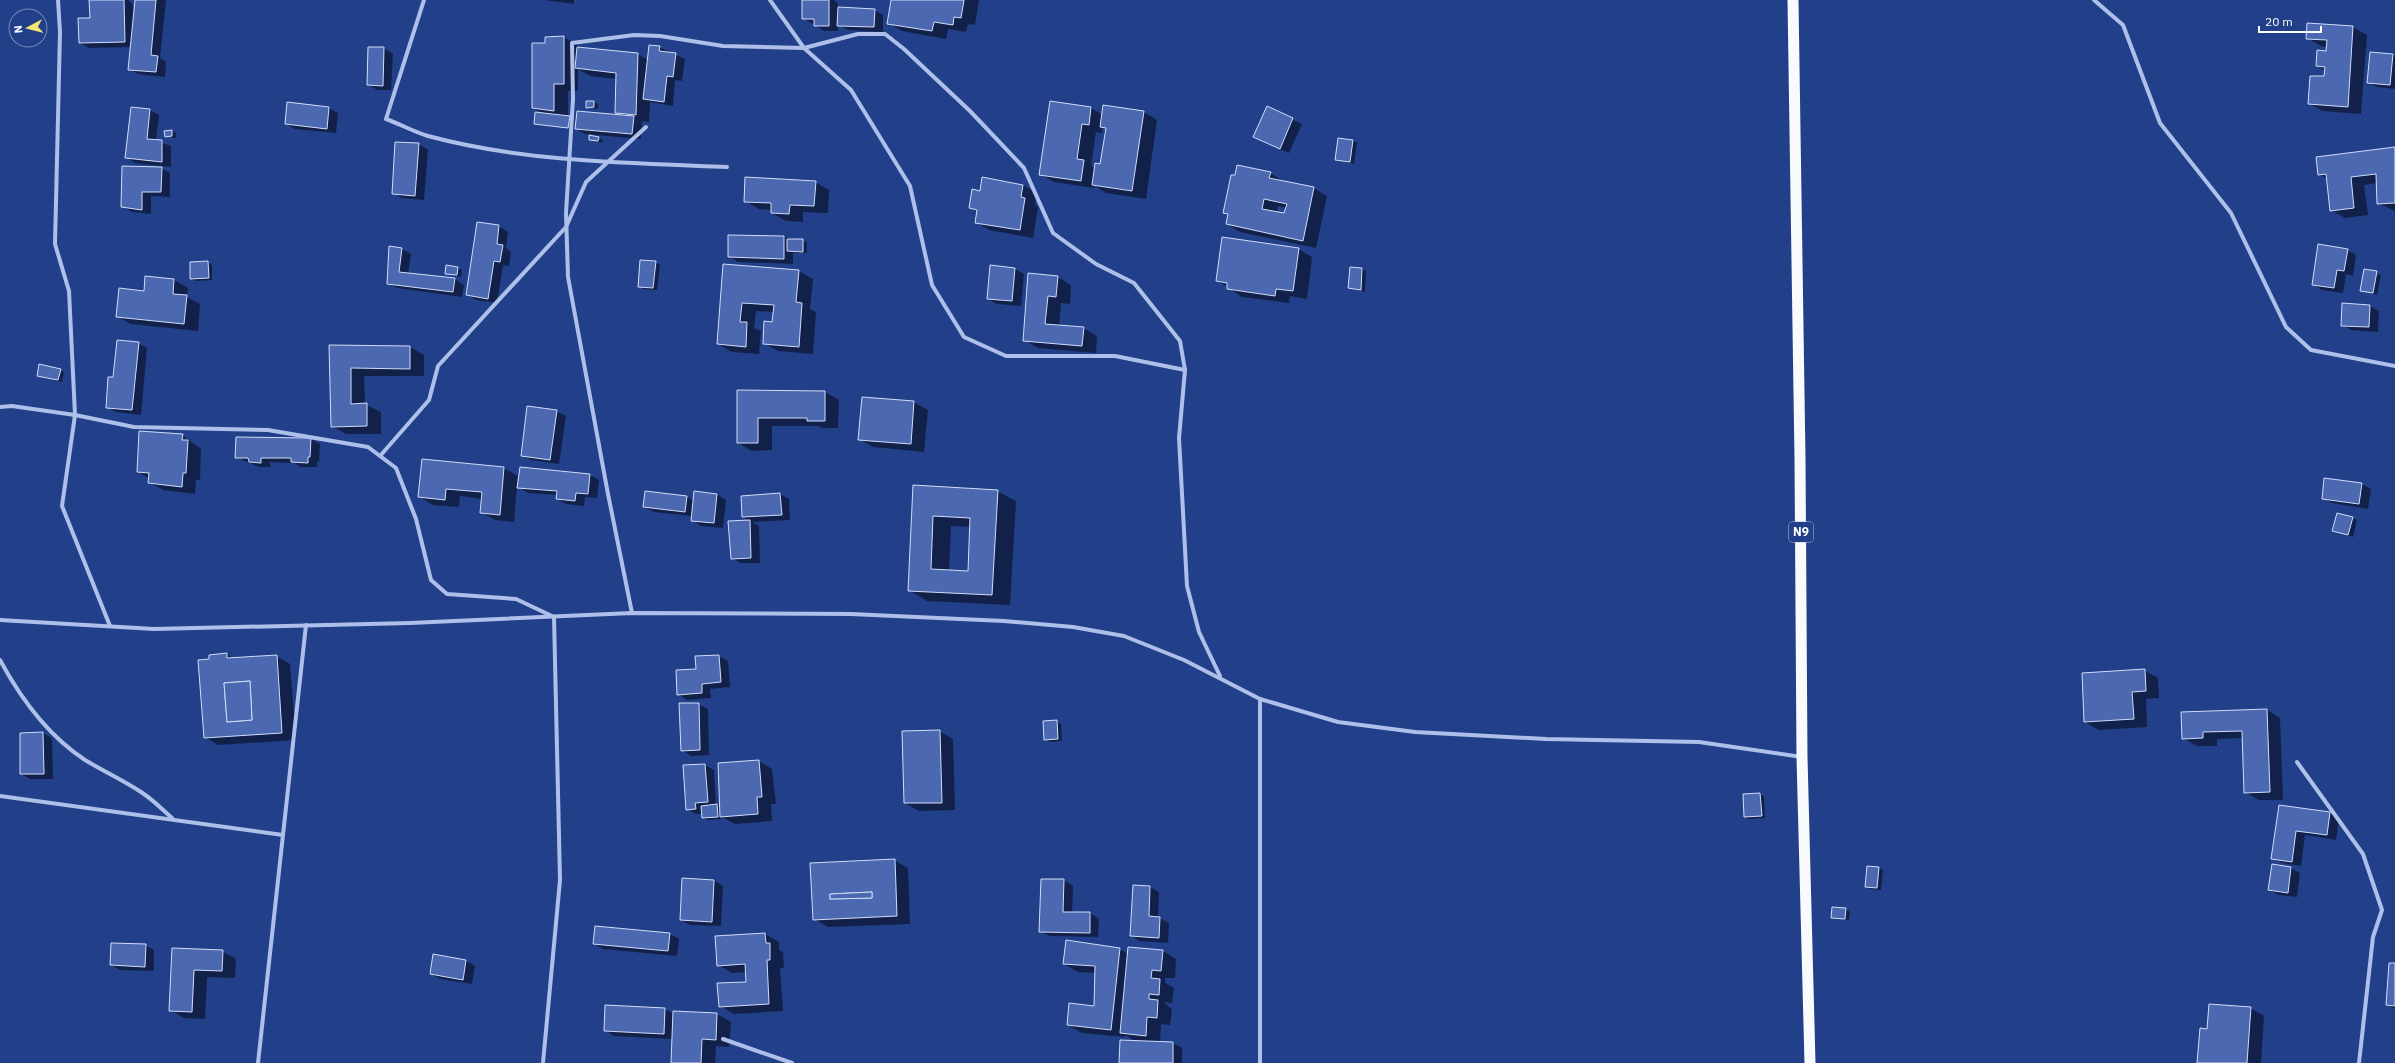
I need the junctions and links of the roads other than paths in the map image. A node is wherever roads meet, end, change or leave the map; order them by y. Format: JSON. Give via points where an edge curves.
{"nodes":[{"id":1,"x":58,"y":0,"type":"edge"},
{"id":2,"x":424,"y":0,"type":"edge"},
{"id":3,"x":770,"y":0,"type":"edge"},
{"id":4,"x":1793,"y":0,"type":"edge"},
{"id":5,"x":2094,"y":0,"type":"edge"},
{"id":6,"x":804,"y":48,"type":"junction"},
{"id":7,"x":646,"y":127,"type":"dead end"},
{"id":8,"x":569,"y":158,"type":"junction"},
{"id":9,"x":609,"y":162,"type":"junction"},
{"id":10,"x":727,"y":167,"type":"dead end"},
{"id":11,"x":566,"y":227,"type":"junction"},
{"id":12,"x":2395,"y":366,"type":"edge"},
{"id":13,"x":1185,"y":370,"type":"junction"},
{"id":14,"x":0,"y":407,"type":"edge"},
{"id":15,"x":75,"y":415,"type":"junction"},
{"id":16,"x":380,"y":456,"type":"junction"},
{"id":17,"x":632,"y":613,"type":"junction"},
{"id":18,"x":554,"y":617,"type":"junction"},
{"id":19,"x":0,"y":620,"type":"edge"},
{"id":20,"x":306,"y":625,"type":"junction"},
{"id":21,"x":110,"y":626,"type":"junction"},
{"id":22,"x":0,"y":660,"type":"edge"},
{"id":23,"x":1220,"y":677,"type":"junction"},
{"id":24,"x":1260,"y":699,"type":"junction"},
{"id":25,"x":1802,"y":757,"type":"junction"},
{"id":26,"x":2297,"y":762,"type":"dead end"},
{"id":27,"x":0,"y":796,"type":"edge"},
{"id":28,"x":172,"y":818,"type":"junction"},
{"id":29,"x":283,"y":834,"type":"junction"},
{"id":30,"x":723,"y":1039,"type":"dead end"},
{"id":31,"x":258,"y":1063,"type":"edge"},
{"id":32,"x":543,"y":1063,"type":"edge"},
{"id":33,"x":792,"y":1063,"type":"edge"},
{"id":34,"x":1260,"y":1063,"type":"edge"},
{"id":35,"x":1810,"y":1063,"type":"edge"},
{"id":36,"x":2359,"y":1063,"type":"edge"}],
"edges":[{"from":1,"to":15,"type":"street","via":[[60,32],[55,244],[69,291]]},
{"from":2,"to":8,"type":"street","via":[[386,118],[427,136],[483,147]]},
{"from":3,"to":6,"type":"street"},
{"from":4,"to":25,"type":"highway","number":"N9"},
{"from":5,"to":12,"type":"street","via":[[2123,25],[2160,123],[2231,213],[2286,327],[2311,350]]},
{"from":6,"to":8,"type":"street","via":[[723,46],[660,36],[634,35],[572,43],[573,99]]},
{"from":6,"to":13,"type":"street","via":[[858,34],[885,34],[904,49],[970,111],[1024,168],[1053,233],[1096,264],[1134,283],[1180,341]]},
{"from":6,"to":13,"type":"street","via":[[851,90],[910,186],[932,285],[964,337],[1006,356],[1115,356]]},
{"from":7,"to":9,"type":"street"},
{"from":8,"to":9,"type":"street"},
{"from":8,"to":11,"type":"street"},
{"from":9,"to":10,"type":"street"},
{"from":9,"to":11,"type":"street","via":[[586,182]]},
{"from":11,"to":16,"type":"street","via":[[438,366],[429,400]]},
{"from":11,"to":17,"type":"street","via":[[568,277]]},
{"from":13,"to":23,"type":"street","via":[[1179,438],[1186,586],[1199,632]]},
{"from":14,"to":15,"type":"street","via":[[12,406]]},
{"from":15,"to":16,"type":"street","via":[[134,427],[268,430],[368,447]]},
{"from":15,"to":21,"type":"street","via":[[62,506]]},
{"from":16,"to":18,"type":"street","via":[[396,468],[416,519],[431,580],[447,594],[516,599]]},
{"from":17,"to":18,"type":"street"},
{"from":17,"to":23,"type":"street","via":[[851,614],[1073,627],[1124,636]]},
{"from":18,"to":20,"type":"street"},
{"from":18,"to":32,"type":"street","via":[[560,880]]},
{"from":19,"to":21,"type":"street"},
{"from":20,"to":21,"type":"street","via":[[154,629]]},
{"from":20,"to":29,"type":"street"},
{"from":22,"to":28,"type":"street","via":[[18,693],[43,724],[62,742],[84,759],[142,793]]},
{"from":23,"to":24,"type":"street"},
{"from":24,"to":25,"type":"street","via":[[1338,722],[1415,732],[1546,739],[1699,742]]},
{"from":24,"to":34,"type":"street"},
{"from":25,"to":35,"type":"highway","number":"N9"},
{"from":26,"to":36,"type":"street","via":[[2362,854],[2382,910],[2373,937]]},
{"from":27,"to":28,"type":"street"},
{"from":28,"to":29,"type":"street"},
{"from":29,"to":31,"type":"street"},
{"from":30,"to":33,"type":"street"}]}
